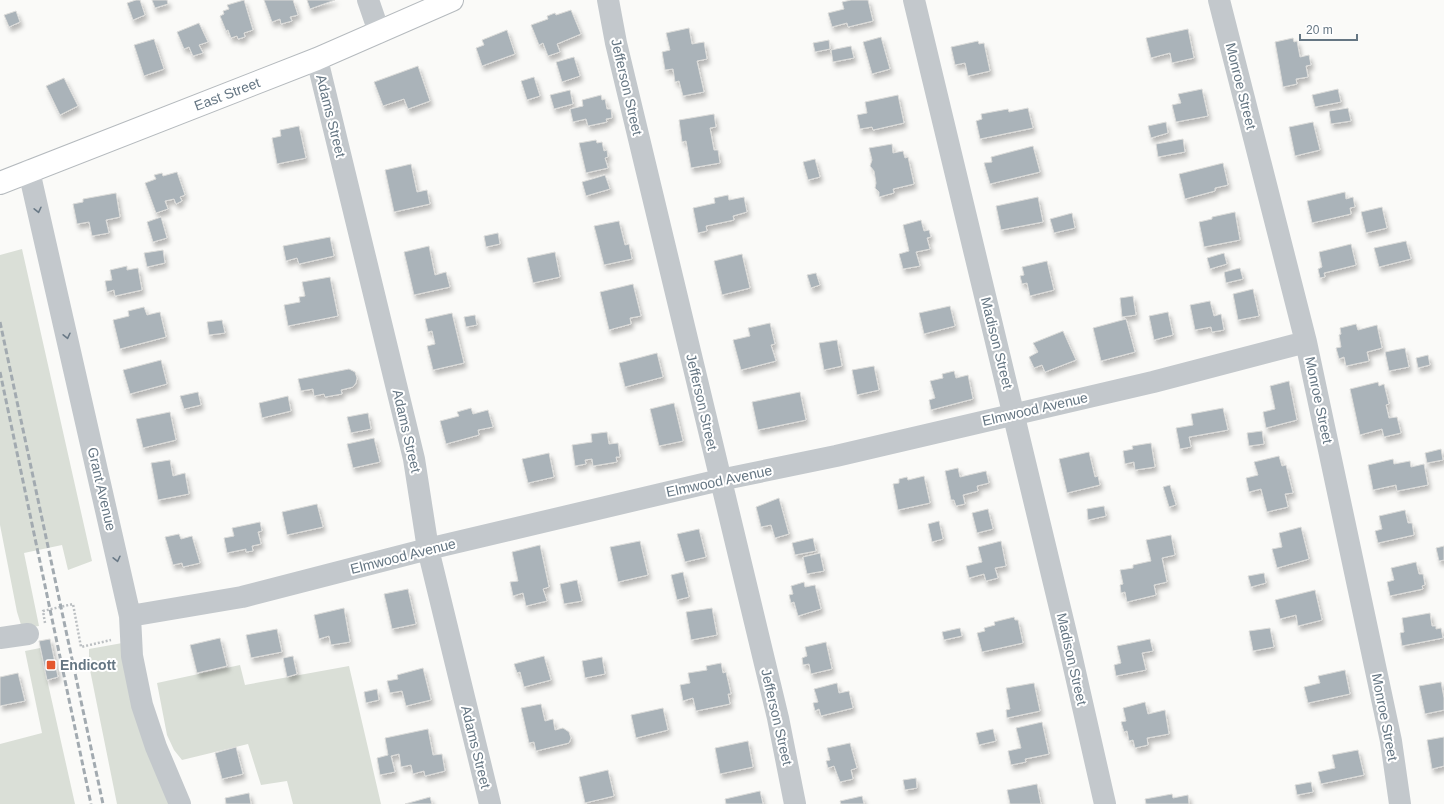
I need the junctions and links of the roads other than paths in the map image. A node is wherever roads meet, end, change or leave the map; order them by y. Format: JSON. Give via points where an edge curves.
{"nodes":[{"id":1,"x":368,"y":0,"type":"edge"},
{"id":2,"x":452,"y":0,"type":"edge"},
{"id":3,"x":608,"y":0,"type":"edge"},
{"id":4,"x":914,"y":0,"type":"edge"},
{"id":5,"x":1219,"y":0,"type":"edge"},
{"id":6,"x":379,"y":32,"type":"junction"},
{"id":7,"x":316,"y":59,"type":"junction"},
{"id":8,"x":29,"y":172,"type":"junction"},
{"id":9,"x":0,"y":183,"type":"edge"},
{"id":10,"x":1306,"y":342,"type":"junction"},
{"id":11,"x":1014,"y":414,"type":"junction"},
{"id":12,"x":720,"y":480,"type":"junction"},
{"id":13,"x":428,"y":549,"type":"junction"},
{"id":14,"x":130,"y":616,"type":"junction"},
{"id":15,"x":37,"y":629,"type":"road end"},
{"id":16,"x":0,"y":638,"type":"edge"},
{"id":17,"x":180,"y":804,"type":"edge"},
{"id":18,"x":490,"y":804,"type":"edge"},
{"id":19,"x":795,"y":804,"type":"edge"},
{"id":20,"x":1105,"y":804,"type":"edge"},
{"id":21,"x":1400,"y":804,"type":"edge"}],
"edges":[{"from":1,"to":6,"type":"street"},
{"from":2,"to":6,"type":"main road","name":"East Street"},
{"from":3,"to":12,"type":"street","name":"Jefferson Street"},
{"from":4,"to":11,"type":"street","name":"Madison Street"},
{"from":5,"to":10,"type":"street","name":"Monroe Street"},
{"from":6,"to":7,"type":"main road","name":"East Street"},
{"from":7,"to":8,"type":"main road","name":"East Street"},
{"from":7,"to":13,"type":"street","name":"Adams Street","via":[[414,459]]},
{"from":8,"to":9,"type":"main road","name":"East Street"},
{"from":8,"to":14,"type":"street","name":"Grant Avenue","one_way":true},
{"from":10,"to":11,"type":"street","name":"Elmwood Avenue","via":[[1153,382]]},
{"from":10,"to":21,"type":"street","name":"Monroe Street","via":[[1392,741]]},
{"from":11,"to":12,"type":"street","name":"Elmwood Avenue"},
{"from":11,"to":20,"type":"street","name":"Madison Street"},
{"from":12,"to":13,"type":"street","name":"Elmwood Avenue"},
{"from":12,"to":19,"type":"street","name":"Jefferson Street","via":[[778,718]]},
{"from":13,"to":14,"type":"street","name":"Elmwood Avenue","via":[[242,597]]},
{"from":13,"to":18,"type":"street","name":"Adams Street"},
{"from":14,"to":17,"type":"street","name":"Grant Avenue","via":[[132,656],[142,705]]},
{"from":15,"to":16,"type":"street"}]}
